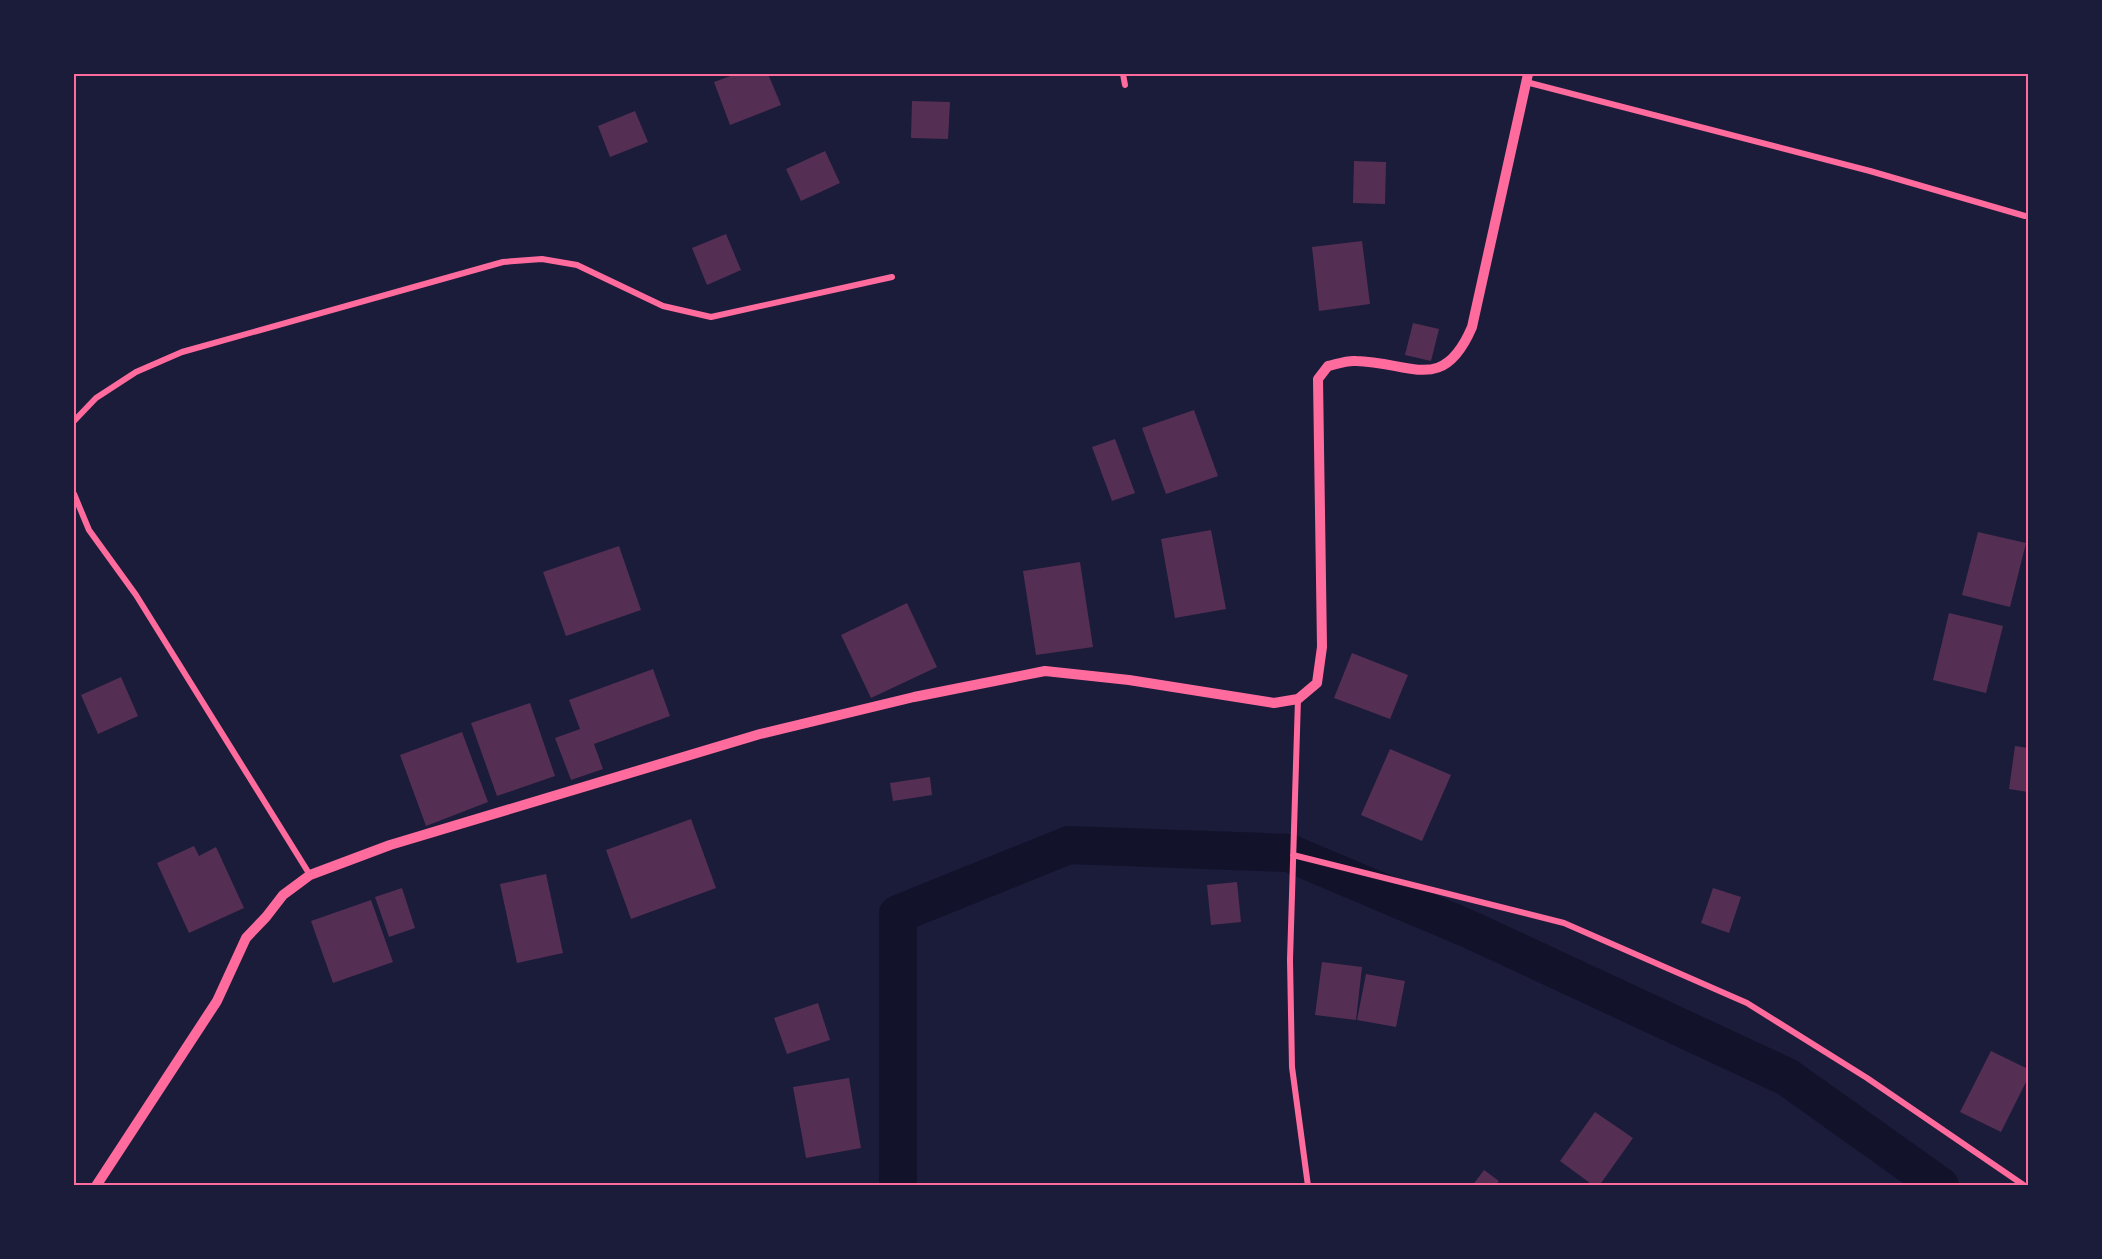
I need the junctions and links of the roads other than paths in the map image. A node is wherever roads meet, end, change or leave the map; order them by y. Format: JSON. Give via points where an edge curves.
{"nodes":[{"id":1,"x":1123,"y":74,"type":"edge"},
{"id":2,"x":1527,"y":78,"type":"edge"},
{"id":3,"x":1125,"y":85,"type":"dead end"},
{"id":4,"x":2025,"y":216,"type":"dead end"},
{"id":5,"x":892,"y":277,"type":"dead end"},
{"id":6,"x":74,"y":421,"type":"edge"},
{"id":7,"x":74,"y":494,"type":"edge"},
{"id":8,"x":1298,"y":699,"type":"junction"},
{"id":9,"x":1293,"y":855,"type":"junction"},
{"id":10,"x":310,"y":875,"type":"junction"},
{"id":11,"x":96,"y":1185,"type":"edge"},
{"id":12,"x":1308,"y":1185,"type":"edge"},
{"id":13,"x":2025,"y":1185,"type":"edge"}],
"edges":[{"from":1,"to":3,"type":"street"},
{"from":2,"to":4,"type":"street"},
{"from":2,"to":8,"type":"street","via":[[1465,345],[1452,361],[1431,371],[1354,360],[1328,366],[1318,379],[1322,647],[1317,683]]},
{"from":5,"to":6,"type":"street","via":[[711,317],[663,306],[577,265],[542,259],[503,262],[182,352],[136,372],[96,398]]},
{"from":7,"to":10,"type":"street","via":[[89,530],[136,595]]},
{"from":8,"to":9,"type":"street"},
{"from":8,"to":10,"type":"street","via":[[1274,703],[1045,671],[760,734],[390,845]]},
{"from":9,"to":12,"type":"street","via":[[1292,1067]]},
{"from":9,"to":13,"type":"street","via":[[1564,923],[1748,1003]]},
{"from":10,"to":11,"type":"street","via":[[283,895],[246,938],[217,1001]]}]}
